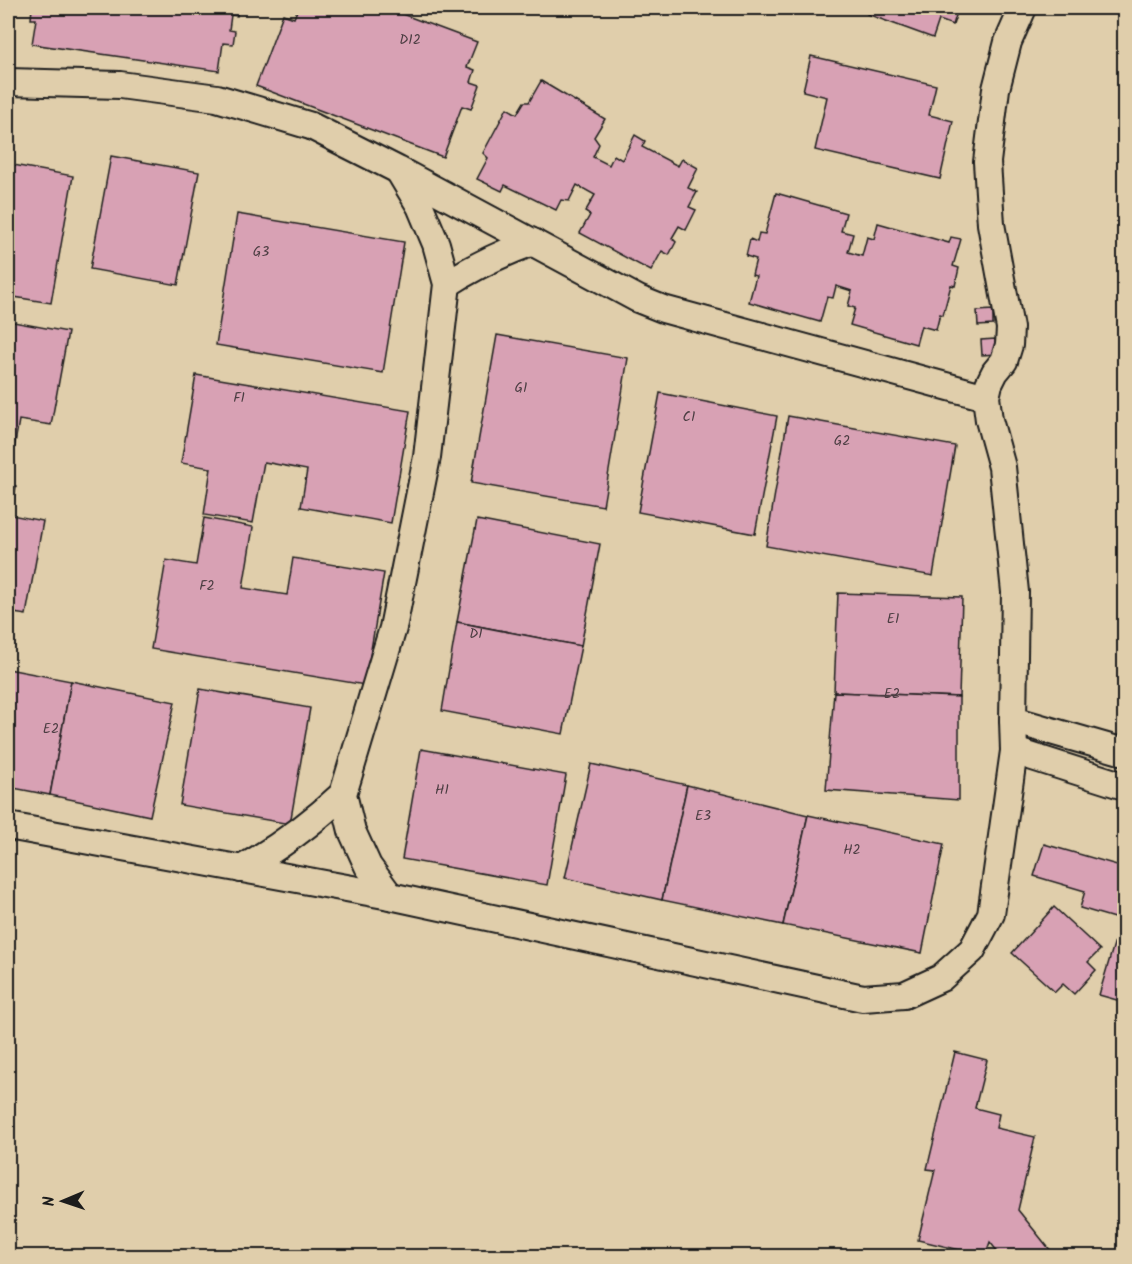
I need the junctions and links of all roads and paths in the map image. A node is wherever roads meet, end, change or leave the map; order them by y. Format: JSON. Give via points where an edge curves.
{"nodes":[{"id":1,"x":1023,"y":8,"type":"edge"},
{"id":2,"x":8,"y":82,"type":"edge"},
{"id":3,"x":398,"y":170,"type":"junction"},
{"id":4,"x":533,"y":242,"type":"junction"},
{"id":5,"x":447,"y":284,"type":"junction"},
{"id":6,"x":986,"y":398,"type":"junction"},
{"id":7,"x":1013,"y":720,"type":"junction"},
{"id":8,"x":1014,"y":751,"type":"junction"},
{"id":9,"x":1125,"y":752,"type":"edge"},
{"id":10,"x":1125,"y":786,"type":"edge"},
{"id":11,"x":343,"y":794,"type":"junction"},
{"id":12,"x":8,"y":825,"type":"edge"},
{"id":13,"x":241,"y":868,"type":"junction"},
{"id":14,"x":390,"y":896,"type":"junction"}],
"edges":[{"from":1,"to":6,"type":"street","via":[[1008,42],[996,88],[987,162],[991,224],[1010,328],[1004,361],[989,384]]},
{"from":2,"to":3,"type":"street","via":[[120,85],[217,98],[311,126]]},
{"from":3,"to":4,"type":"street"},
{"from":3,"to":5,"type":"street","via":[[420,206]]},
{"from":4,"to":5,"type":"street","via":[[474,266]]},
{"from":4,"to":6,"type":"street","via":[[663,309]]},
{"from":5,"to":11,"type":"street","via":[[427,457],[400,594]]},
{"from":6,"to":7,"type":"street","via":[[1002,467],[1015,592]]},
{"from":7,"to":8,"type":"street"},
{"from":7,"to":9,"type":"street"},
{"from":8,"to":10,"type":"street"},
{"from":8,"to":14,"type":"street","via":[[991,914],[972,950],[941,978],[904,995],[863,998]]},
{"from":11,"to":13,"type":"street","via":[[278,848]]},
{"from":11,"to":14,"type":"street","via":[[352,831],[368,866]]},
{"from":12,"to":13,"type":"street"},
{"from":13,"to":14,"type":"street"}]}
